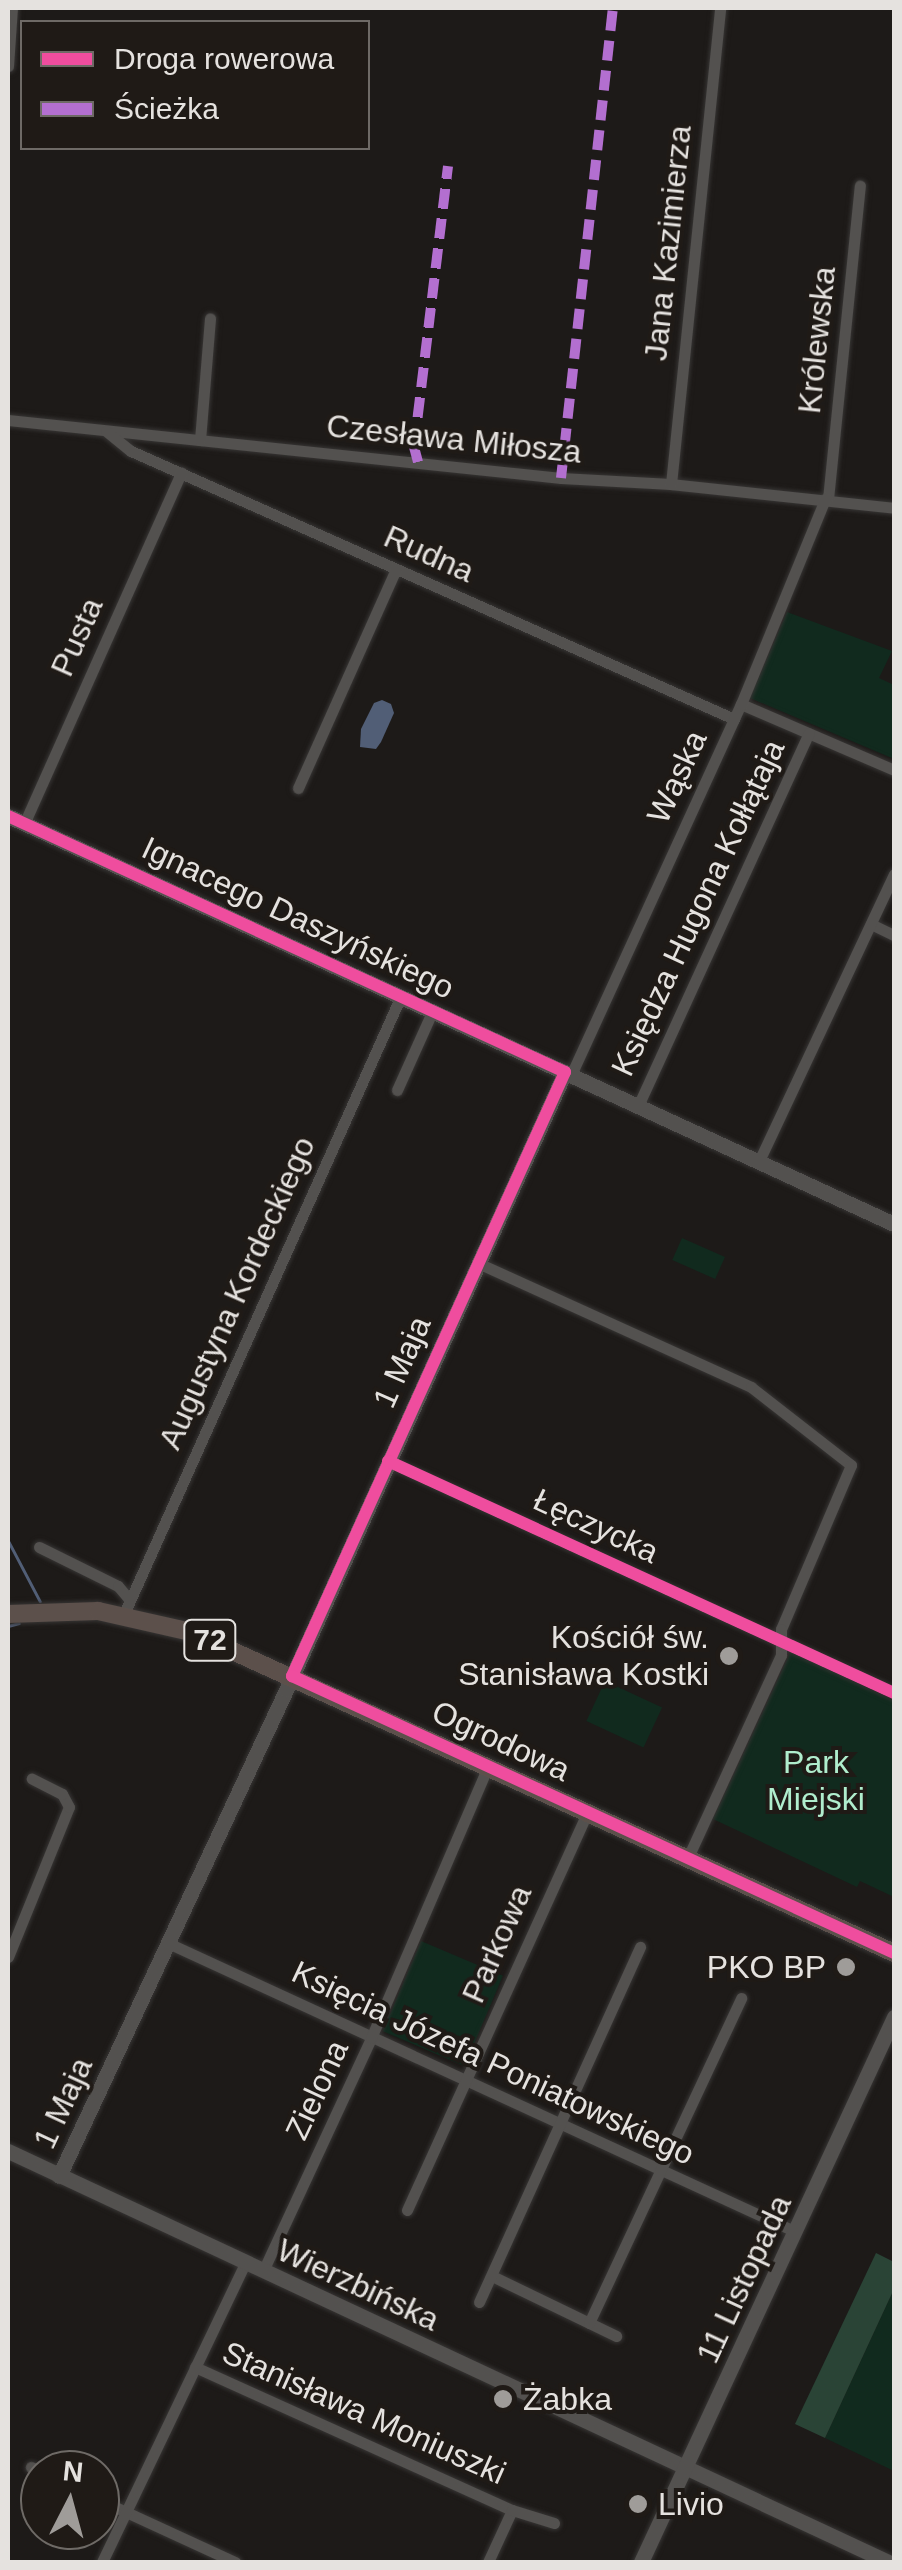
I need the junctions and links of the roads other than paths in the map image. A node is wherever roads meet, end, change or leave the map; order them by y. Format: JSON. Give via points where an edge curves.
{"nodes":[{"id":1,"x":12,"y":8,"type":"edge"},
{"id":2,"x":720,"y":8,"type":"edge"},
{"id":3,"x":8,"y":66,"type":"edge"},
{"id":4,"x":860,"y":186,"type":"dead end"},
{"id":5,"x":210,"y":318,"type":"dead end"},
{"id":6,"x":8,"y":420,"type":"edge"},
{"id":7,"x":106,"y":432,"type":"junction"},
{"id":8,"x":200,"y":440,"type":"junction"},
{"id":9,"x":181,"y":473,"type":"junction"},
{"id":10,"x":671,"y":484,"type":"junction"},
{"id":11,"x":826,"y":499,"type":"junction"},
{"id":12,"x":894,"y":508,"type":"edge"},
{"id":13,"x":396,"y":569,"type":"junction"},
{"id":14,"x":741,"y":704,"type":"junction"},
{"id":15,"x":734,"y":719,"type":"junction"},
{"id":16,"x":808,"y":733,"type":"junction"},
{"id":17,"x":894,"y":770,"type":"edge"},
{"id":18,"x":298,"y":788,"type":"dead end"},
{"id":19,"x":8,"y":816,"type":"edge"},
{"id":20,"x":24,"y":824,"type":"junction"},
{"id":21,"x":894,"y":874,"type":"edge"},
{"id":22,"x":870,"y":924,"type":"junction"},
{"id":23,"x":894,"y":935,"type":"edge"},
{"id":24,"x":401,"y":996,"type":"junction"},
{"id":25,"x":433,"y":1010,"type":"junction"},
{"id":26,"x":568,"y":1074,"type":"junction"},
{"id":27,"x":397,"y":1090,"type":"dead end"},
{"id":28,"x":638,"y":1106,"type":"junction"},
{"id":29,"x":759,"y":1161,"type":"junction"},
{"id":30,"x":894,"y":1224,"type":"edge"},
{"id":31,"x":478,"y":1263,"type":"junction"},
{"id":32,"x":388,"y":1461,"type":"junction"},
{"id":33,"x":39,"y":1547,"type":"dead end"},
{"id":34,"x":126,"y":1606,"type":"junction"},
{"id":35,"x":8,"y":1614,"type":"edge"},
{"id":36,"x":781,"y":1642,"type":"junction"},
{"id":37,"x":292,"y":1676,"type":"junction"},
{"id":38,"x":894,"y":1694,"type":"edge"},
{"id":39,"x":488,"y":1766,"type":"junction"},
{"id":40,"x":32,"y":1779,"type":"dead end"},
{"id":41,"x":588,"y":1811,"type":"junction"},
{"id":42,"x":688,"y":1857,"type":"junction"},
{"id":43,"x":168,"y":1942,"type":"junction"},
{"id":44,"x":640,"y":1946,"type":"dead end"},
{"id":45,"x":894,"y":1953,"type":"edge"},
{"id":46,"x":8,"y":1956,"type":"edge"},
{"id":47,"x":740,"y":1998,"type":"dead end"},
{"id":48,"x":894,"y":2018,"type":"edge"},
{"id":49,"x":371,"y":2038,"type":"junction"},
{"id":50,"x":465,"y":2081,"type":"junction"},
{"id":51,"x":562,"y":2125,"type":"junction"},
{"id":52,"x":8,"y":2152,"type":"edge"},
{"id":53,"x":657,"y":2170,"type":"junction"},
{"id":54,"x":59,"y":2176,"type":"junction"},
{"id":55,"x":407,"y":2210,"type":"dead end"},
{"id":56,"x":796,"y":2232,"type":"junction"},
{"id":57,"x":245,"y":2263,"type":"junction"},
{"id":58,"x":262,"y":2271,"type":"junction"},
{"id":59,"x":492,"y":2276,"type":"junction"},
{"id":60,"x":480,"y":2302,"type":"dead end"},
{"id":61,"x":590,"y":2323,"type":"junction"},
{"id":62,"x":616,"y":2336,"type":"dead end"},
{"id":63,"x":194,"y":2367,"type":"junction"},
{"id":64,"x":685,"y":2469,"type":"junction"},
{"id":65,"x":120,"y":2509,"type":"edge"},
{"id":66,"x":512,"y":2510,"type":"junction"},
{"id":67,"x":126,"y":2512,"type":"junction"},
{"id":68,"x":554,"y":2523,"type":"dead end"},
{"id":69,"x":861,"y":2557,"type":"edge"},
{"id":70,"x":102,"y":2562,"type":"edge"},
{"id":71,"x":235,"y":2562,"type":"edge"},
{"id":72,"x":488,"y":2562,"type":"edge"},
{"id":73,"x":641,"y":2562,"type":"edge"},
{"id":74,"x":888,"y":2562,"type":"edge"}],
"edges":[{"from":1,"to":3,"type":"street"},
{"from":2,"to":10,"type":"street","name":"Jana Kazimierza"},
{"from":4,"to":11,"type":"street","name":"Królewska"},
{"from":5,"to":8,"type":"street"},
{"from":6,"to":7,"type":"street","name":"Czesława Miłosza"},
{"from":7,"to":8,"type":"street","name":"Czesława Miłosza"},
{"from":7,"to":9,"type":"street","name":"Rudna"},
{"from":8,"to":10,"type":"street","name":"Czesława Miłosza"},
{"from":9,"to":13,"type":"street","name":"Rudna"},
{"from":9,"to":20,"type":"street","name":"Pusta"},
{"from":10,"to":11,"type":"street","name":"Czesława Miłosza"},
{"from":11,"to":12,"type":"street","name":"Czesława Miłosza"},
{"from":11,"to":14,"type":"street","name":"Wąska"},
{"from":13,"to":15,"type":"street","name":"Rudna"},
{"from":13,"to":18,"type":"street"},
{"from":14,"to":15,"type":"street","name":"Wąska"},
{"from":14,"to":16,"type":"street"},
{"from":15,"to":26,"type":"street","name":"Wąska"},
{"from":16,"to":17,"type":"street"},
{"from":16,"to":28,"type":"street","name":"Księdza Hugona Kołłątaja"},
{"from":19,"to":20,"type":"street","name":"Ignacego Daszyńskiego"},
{"from":20,"to":24,"type":"street","name":"Ignacego Daszyńskiego"},
{"from":21,"to":22,"type":"street"},
{"from":22,"to":23,"type":"street"},
{"from":22,"to":29,"type":"street"},
{"from":24,"to":25,"type":"street","name":"Ignacego Daszyńskiego"},
{"from":24,"to":34,"type":"street","name":"Augustyna Kordeckiego"},
{"from":25,"to":26,"type":"street","name":"Ignacego Daszyńskiego"},
{"from":25,"to":27,"type":"street"},
{"from":26,"to":28,"type":"street","name":"Ignacego Daszyńskiego"},
{"from":26,"to":31,"type":"street","name":"1 Maja"},
{"from":28,"to":29,"type":"street","name":"Ignacego Daszyńskiego"},
{"from":29,"to":30,"type":"street","name":"Ignacego Daszyńskiego"},
{"from":31,"to":32,"type":"street","name":"1 Maja"},
{"from":31,"to":36,"type":"street","via":[[751,1387],[851,1465],[780,1629]]},
{"from":32,"to":36,"type":"street","name":"Łęczycka"},
{"from":32,"to":37,"type":"street","name":"1 Maja"},
{"from":33,"to":34,"type":"street","name":"Ogrodowa","via":[[118,1586]]},
{"from":34,"to":35,"type":"main road","number":"72"},
{"from":34,"to":37,"type":"main road","name":"Ogrodowa","number":"72"},
{"from":36,"to":38,"type":"street","name":"Łęczycka"},
{"from":36,"to":42,"type":"street"},
{"from":37,"to":39,"type":"main road","name":"Ogrodowa","number":"72"},
{"from":37,"to":43,"type":"street","name":"1 Maja"},
{"from":39,"to":41,"type":"main road","name":"Ogrodowa","number":"72"},
{"from":39,"to":49,"type":"street","name":"Zielona"},
{"from":40,"to":46,"type":"street","via":[[62,1794],[70,1807]]},
{"from":41,"to":42,"type":"main road","name":"Ogrodowa","number":"72"},
{"from":41,"to":50,"type":"street","name":"Parkowa"},
{"from":42,"to":45,"type":"main road","number":"72"},
{"from":43,"to":49,"type":"street","name":"Księcia Józefa Poniatowskiego"},
{"from":43,"to":54,"type":"street","name":"1 Maja"},
{"from":44,"to":51,"type":"street"},
{"from":47,"to":53,"type":"street"},
{"from":48,"to":56,"type":"street","name":"11 Listopada"},
{"from":49,"to":50,"type":"street","name":"Księcia Józefa Poniatowskiego"},
{"from":49,"to":58,"type":"street","name":"Zielona"},
{"from":50,"to":51,"type":"street","name":"Księcia Józefa Poniatowskiego"},
{"from":50,"to":55,"type":"street","name":"Parkowa"},
{"from":51,"to":53,"type":"street","name":"Księcia Józefa Poniatowskiego"},
{"from":51,"to":59,"type":"street"},
{"from":52,"to":54,"type":"street","name":"Wierzbińska"},
{"from":53,"to":56,"type":"street","name":"Księcia Józefa Poniatowskiego"},
{"from":53,"to":61,"type":"street"},
{"from":54,"to":57,"type":"street","name":"Wierzbińska"},
{"from":56,"to":64,"type":"street","name":"11 Listopada"},
{"from":57,"to":58,"type":"street","name":"Wierzbińska"},
{"from":57,"to":63,"type":"street"},
{"from":58,"to":64,"type":"street","name":"Wierzbińska"},
{"from":59,"to":60,"type":"street"},
{"from":59,"to":61,"type":"street"},
{"from":61,"to":62,"type":"street"},
{"from":63,"to":66,"type":"street","name":"Stanisława Moniuszki"},
{"from":63,"to":67,"type":"street"},
{"from":64,"to":69,"type":"street","name":"Wierzbińska"},
{"from":64,"to":73,"type":"street","name":"11 Listopada"},
{"from":65,"to":67,"type":"street"},
{"from":66,"to":68,"type":"street","name":"Stanisława Moniuszki"},
{"from":66,"to":72,"type":"street","name":"Stanisława Moniuszki"},
{"from":67,"to":70,"type":"street"},
{"from":67,"to":71,"type":"street"},
{"from":69,"to":74,"type":"street","name":"Wierzbińska"}]}
